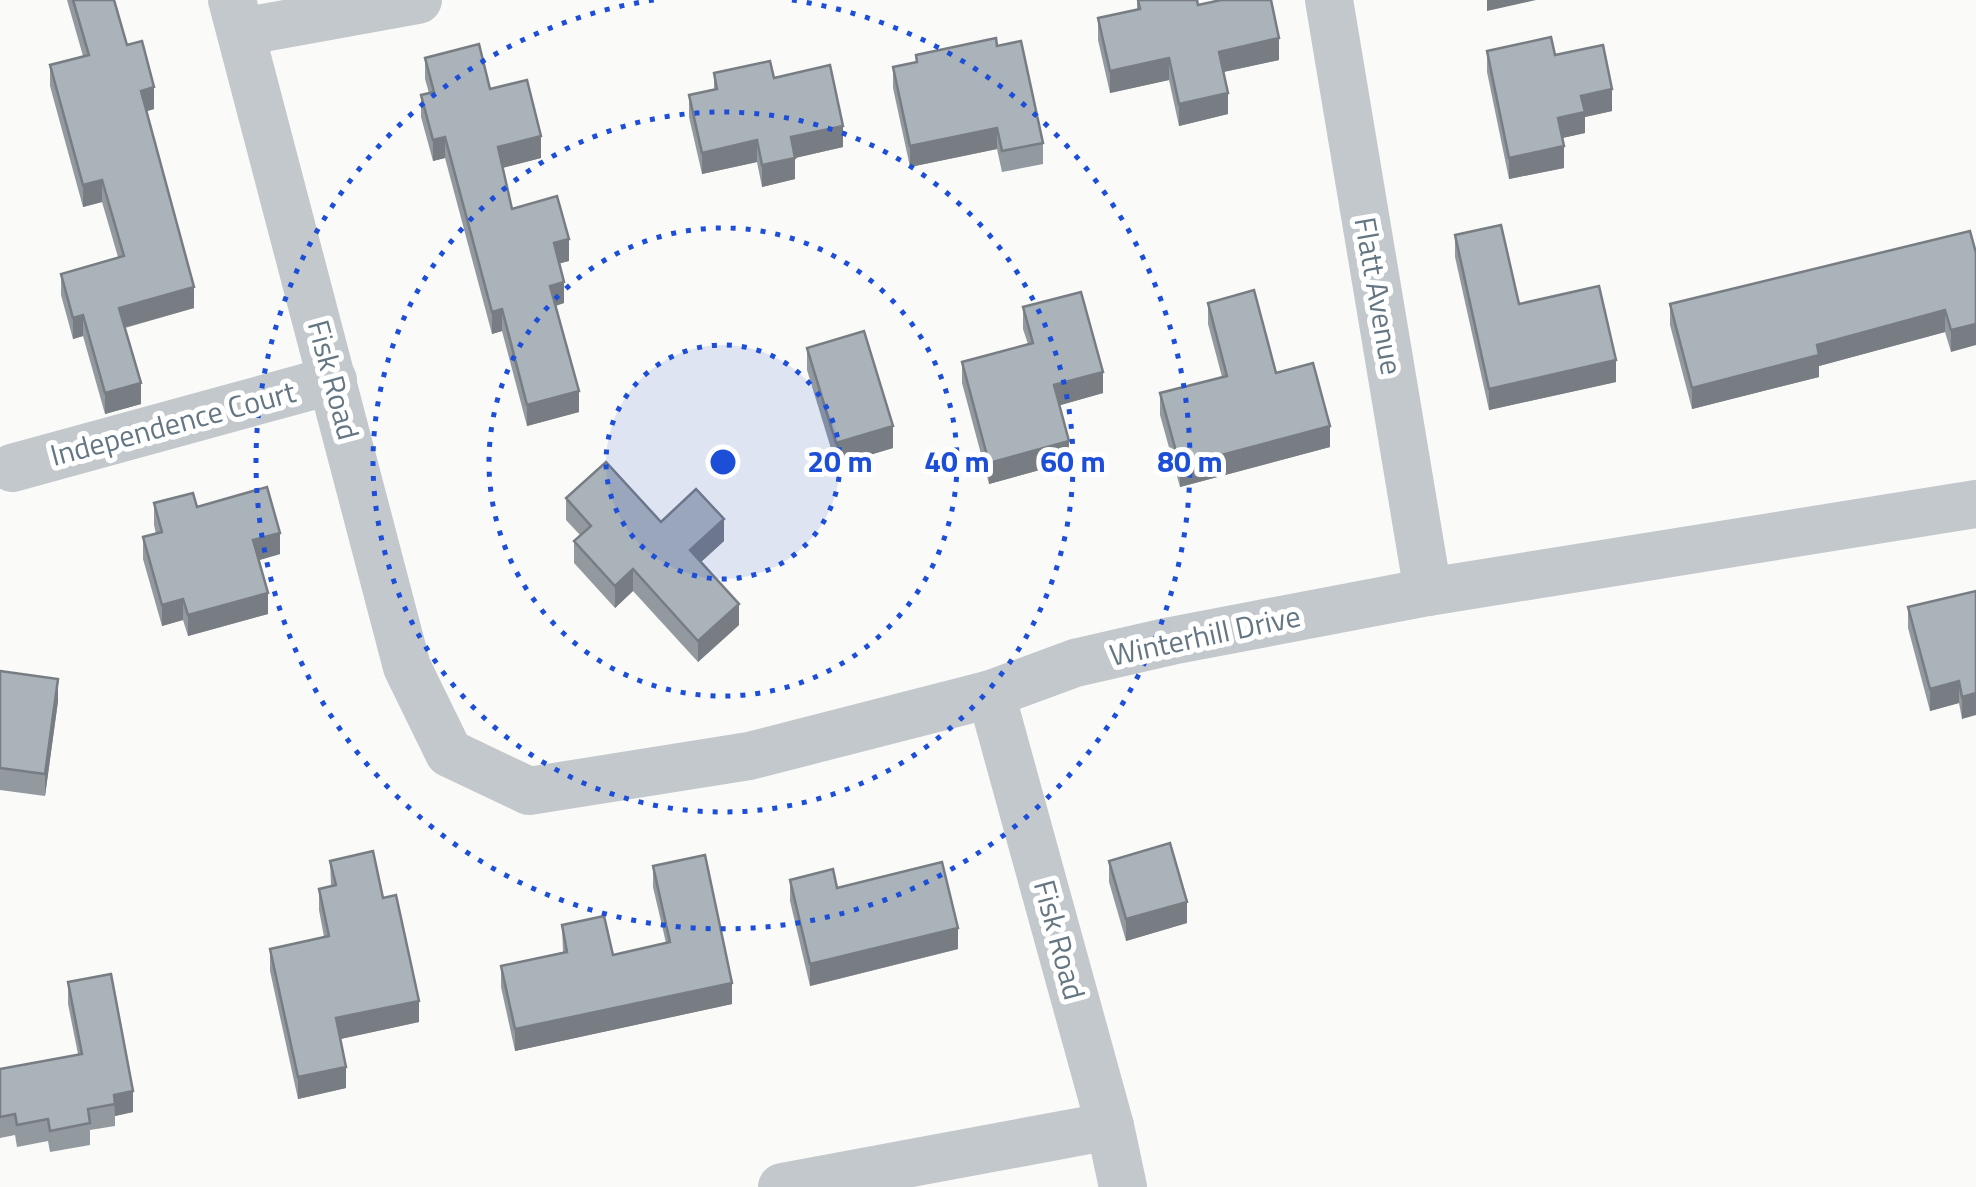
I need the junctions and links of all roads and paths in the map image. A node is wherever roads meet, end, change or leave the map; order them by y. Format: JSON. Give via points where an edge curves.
{"nodes":[{"id":1,"x":418,"y":0,"type":"edge"},
{"id":2,"x":1328,"y":0,"type":"edge"},
{"id":3,"x":236,"y":16,"type":"edge"},
{"id":4,"x":333,"y":380,"type":"junction"},
{"id":5,"x":12,"y":468,"type":"dead end"},
{"id":6,"x":1976,"y":504,"type":"edge"},
{"id":7,"x":1428,"y":592,"type":"junction"},
{"id":8,"x":991,"y":694,"type":"junction"},
{"id":9,"x":449,"y":753,"type":"joint"},
{"id":10,"x":1110,"y":1126,"type":"junction"},
{"id":11,"x":782,"y":1187,"type":"edge"},
{"id":12,"x":1123,"y":1187,"type":"edge"}],
"edges":[{"from":1,"to":3,"type":"street"},
{"from":2,"to":7,"type":"street","name":"Flatt Avenue"},
{"from":3,"to":4,"type":"street","name":"Fisk Road"},
{"from":4,"to":5,"type":"street","name":"Independence Court"},
{"from":4,"to":9,"type":"street","name":"Fisk Road","via":[[407,667]]},
{"from":6,"to":7,"type":"street","name":"Winterhill Drive"},
{"from":7,"to":8,"type":"street","name":"Winterhill Drive","via":[[1094,658]]},
{"from":8,"to":9,"type":"street","name":"Winterhill Drive","via":[[748,756],[529,790]]},
{"from":8,"to":10,"type":"street","name":"Fisk Road"},
{"from":10,"to":11,"type":"street"},
{"from":10,"to":12,"type":"street","name":"Fisk Road"}]}
